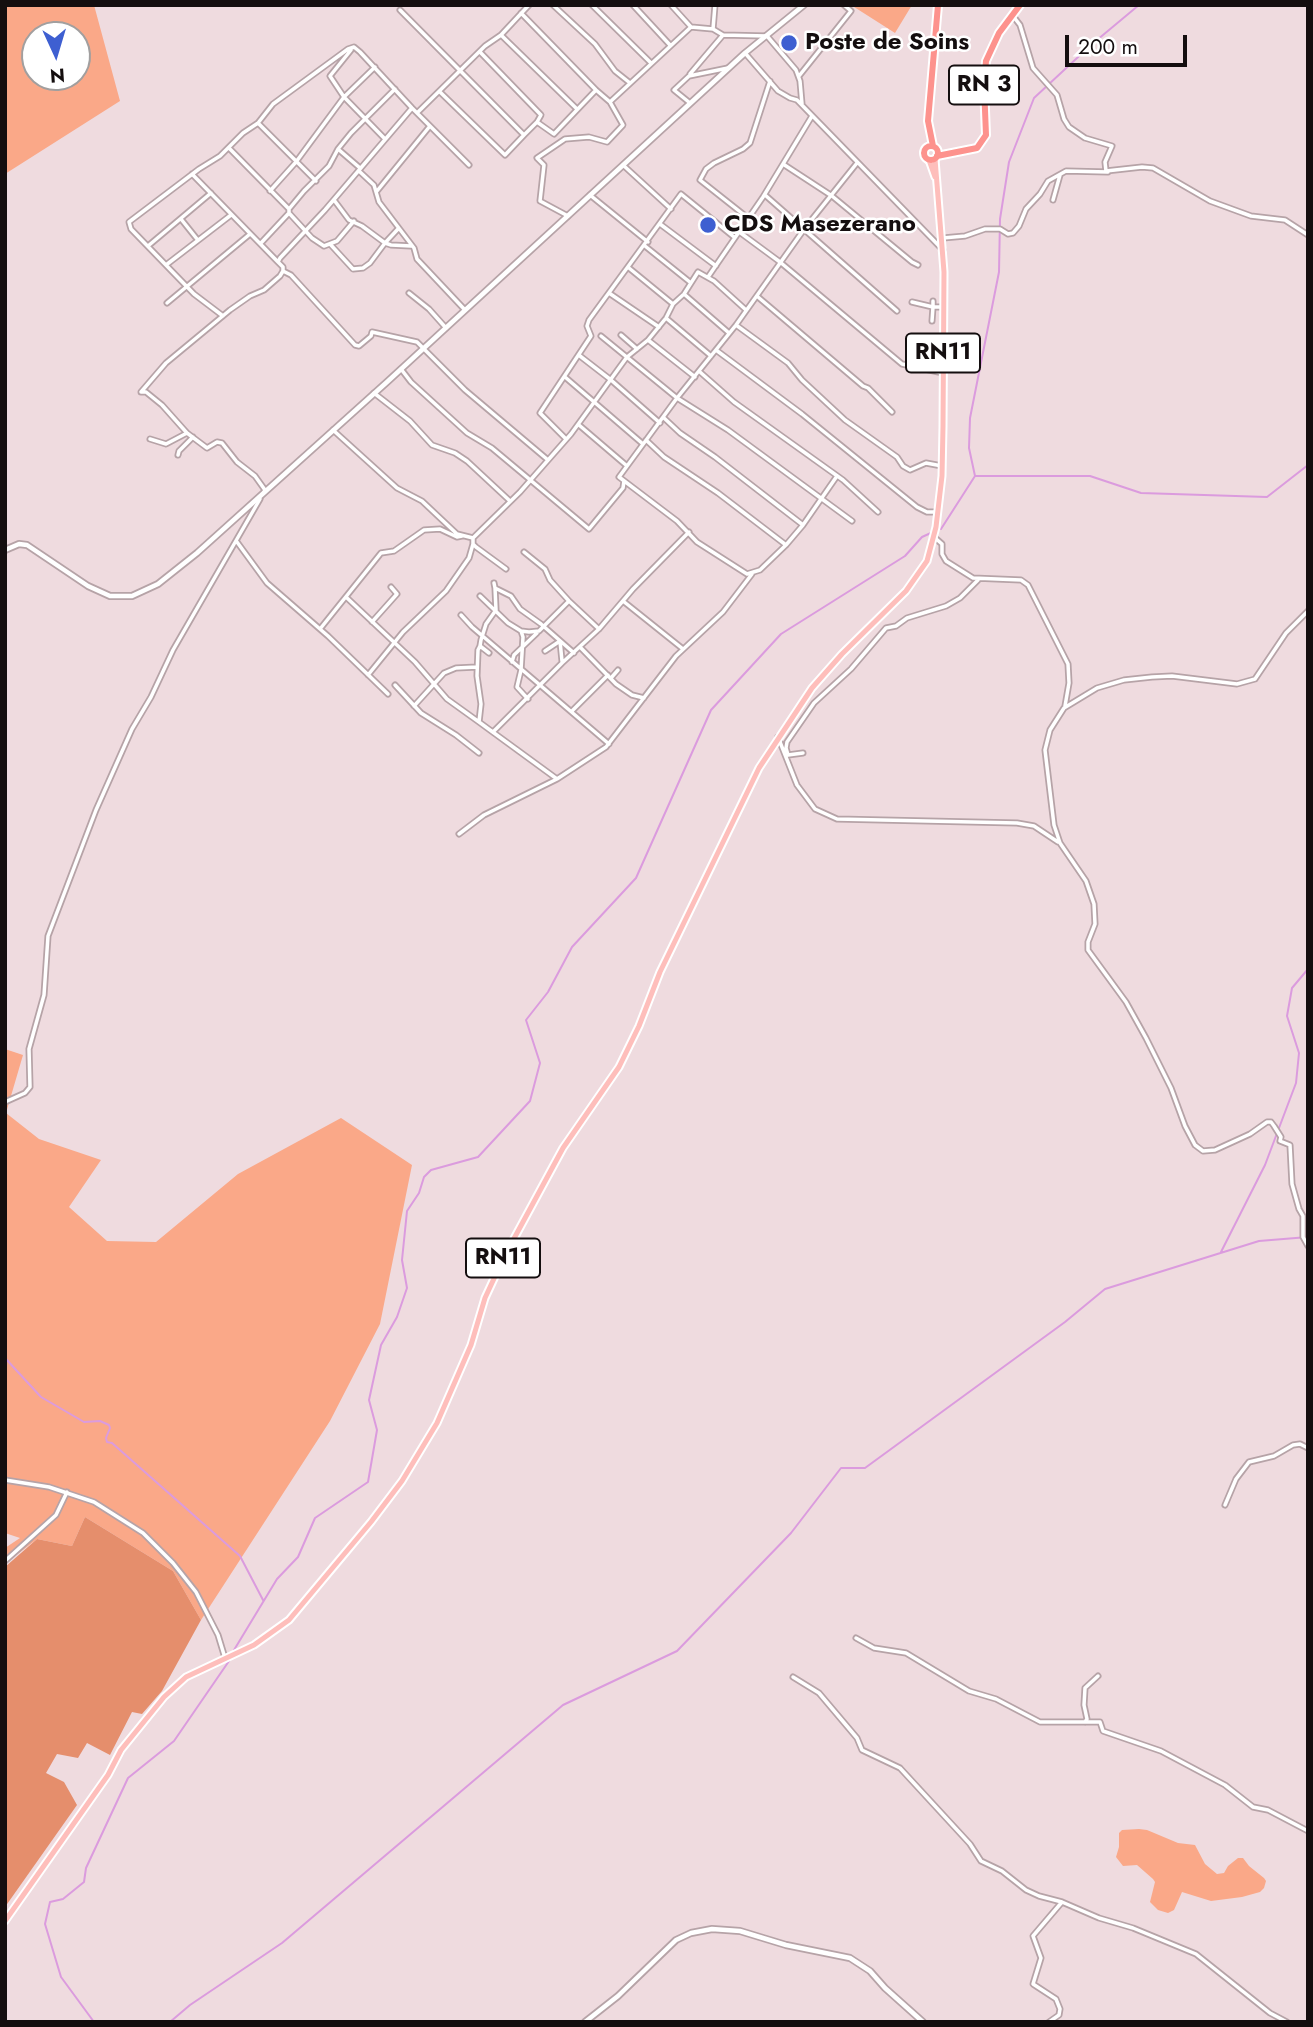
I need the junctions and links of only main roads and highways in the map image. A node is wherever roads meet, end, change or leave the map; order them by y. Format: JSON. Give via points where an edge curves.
{"nodes":[{"id":1,"x":804,"y":5,"type":"edge"},
{"id":2,"x":938,"y":5,"type":"edge"},
{"id":3,"x":1020,"y":5,"type":"edge"},
{"id":4,"x":933,"y":153,"type":"junction"},
{"id":5,"x":5,"y":550,"type":"edge"},
{"id":6,"x":5,"y":1921,"type":"edge"},
{"id":7,"x":585,"y":2022,"type":"edge"},
{"id":8,"x":923,"y":2022,"type":"edge"}],
"edges":[{"from":1,"to":5,"type":"main road","via":[[745,53],[173,573],[132,596],[110,596],[27,545]]},
{"from":2,"to":4,"type":"highway","number":"RN 3","via":[[926,137]]},
{"from":3,"to":4,"type":"highway","number":"RN 3","via":[[986,61],[986,135],[977,148]]},
{"from":4,"to":6,"type":"main road","number":"RN11","via":[[943,238],[942,466],[936,527],[927,561],[914,581],[825,673],[778,737],[743,800],[618,1068],[564,1148],[504,1257],[452,1390],[421,1453],[371,1522],[289,1620],[264,1639],[186,1677],[163,1697],[121,1750]]},
{"from":7,"to":8,"type":"main road","via":[[618,1997],[676,1940],[712,1928],[850,1958]]}]}
